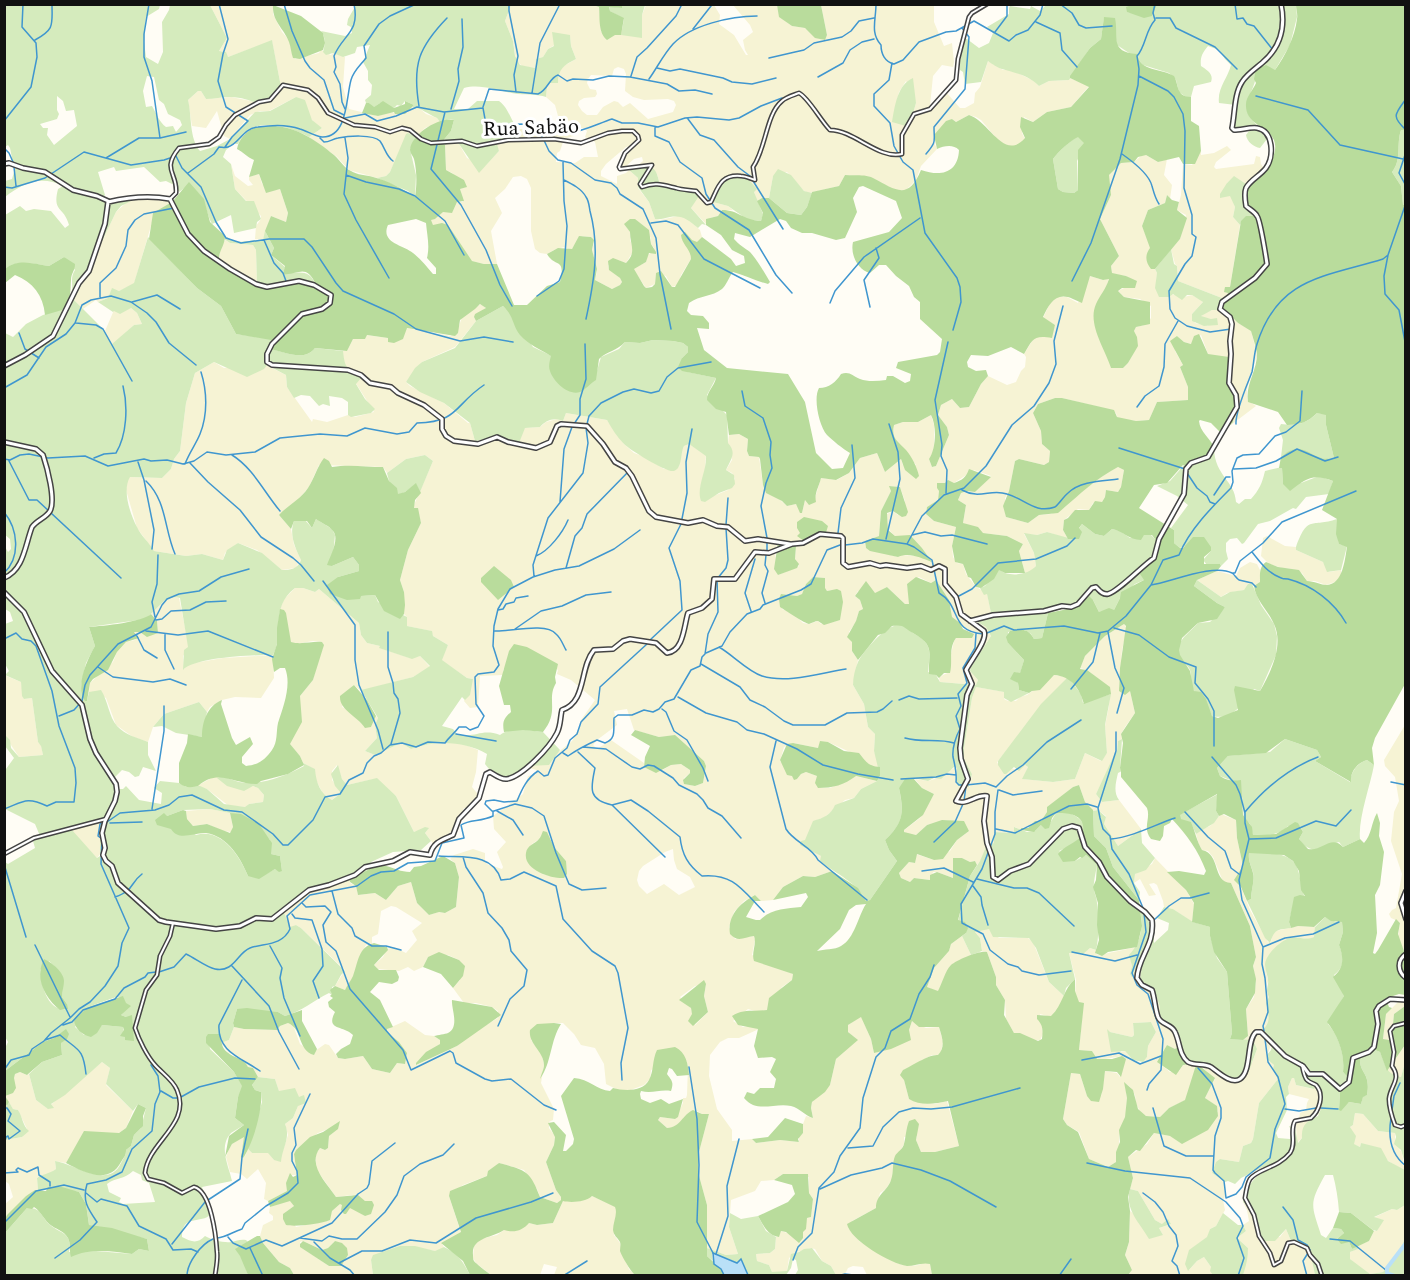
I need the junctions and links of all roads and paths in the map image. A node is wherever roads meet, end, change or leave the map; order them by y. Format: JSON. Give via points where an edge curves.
{"nodes":[{"id":1,"x":987,"y":4,"type":"edge"},
{"id":2,"x":1281,"y":4,"type":"edge"},
{"id":3,"x":4,"y":164,"type":"edge"},
{"id":4,"x":170,"y":199,"type":"junction"},
{"id":5,"x":108,"y":202,"type":"junction"},
{"id":6,"x":4,"y":366,"type":"edge"},
{"id":7,"x":4,"y":442,"type":"edge"},
{"id":8,"x":792,"y":544,"type":"junction"},
{"id":9,"x":4,"y":579,"type":"edge"},
{"id":10,"x":4,"y":592,"type":"edge"},
{"id":11,"x":970,"y":621,"type":"junction"},
{"id":12,"x":106,"y":819,"type":"junction"},
{"id":13,"x":4,"y":854,"type":"edge"},
{"id":14,"x":1406,"y":891,"type":"edge"},
{"id":15,"x":1406,"y":919,"type":"edge"},
{"id":16,"x":173,"y":923,"type":"junction"},
{"id":17,"x":1406,"y":954,"type":"edge"},
{"id":18,"x":1406,"y":978,"type":"edge"},
{"id":19,"x":1406,"y":1000,"type":"edge"},
{"id":20,"x":1406,"y":1023,"type":"edge"},
{"id":21,"x":1302,"y":1065,"type":"junction"},
{"id":22,"x":1406,"y":1125,"type":"edge"},
{"id":23,"x":215,"y":1275,"type":"edge"},
{"id":24,"x":1323,"y":1275,"type":"edge"}],
"edges":[{"from":1,"to":4,"type":"street","name":"Rua Sabäo","via":[[969,17],[956,80],[930,109],[914,114],[902,135],[902,154],[894,156],[840,130],[830,130],[799,93],[782,100],[773,113],[760,158],[753,167],[755,180],[743,176],[723,180],[707,203],[696,191],[655,183],[642,187],[640,184],[652,165],[621,169],[625,153],[639,140],[633,131],[608,133],[581,143],[554,139],[508,140],[477,146],[462,141],[431,142],[402,128],[390,132],[354,125],[328,113],[308,90],[283,85],[270,99],[235,115],[209,144],[179,148],[171,162],[177,188]]},
{"from":2,"to":11,"type":"street","via":[[1279,42],[1239,88],[1232,129],[1263,130],[1269,138],[1271,154],[1267,166],[1245,193],[1246,206],[1261,224],[1267,264],[1249,284],[1222,302],[1220,309],[1232,324],[1229,383],[1237,407],[1208,457],[1186,469],[1184,494],[1159,539],[1154,558],[1115,590],[1107,594],[1092,588],[1071,607]]},
{"from":3,"to":5,"type":"street","via":[[45,172],[73,190]]},
{"from":4,"to":5,"type":"street","via":[[154,196]]},
{"from":4,"to":8,"type":"street","via":[[188,234],[230,269],[267,287],[299,281],[331,295],[330,303],[302,314],[272,344],[267,362],[272,365],[348,369],[370,383],[385,384],[442,419],[443,432],[454,441],[478,444],[497,437],[536,447],[550,442],[561,424],[586,426],[615,462],[626,468],[656,517],[688,523],[703,520],[728,527],[745,541]]},
{"from":5,"to":6,"type":"street","via":[[89,271],[74,291],[53,336]]},
{"from":7,"to":9,"type":"street","via":[[43,454],[52,505],[51,511],[32,526],[18,568]]},
{"from":8,"to":11,"type":"street","via":[[816,535],[839,536],[843,538],[843,563],[847,567],[870,563],[932,570],[941,566],[961,614]]},
{"from":8,"to":16,"type":"street","via":[[769,553],[755,552],[735,579],[712,580],[712,599],[688,613],[674,652],[667,653],[656,643],[630,639],[613,649],[595,649],[576,701],[561,712],[555,736],[536,760],[509,778],[486,774],[479,798],[458,820],[453,835],[440,840],[430,855],[410,852],[393,861],[365,867],[355,875],[309,890],[272,919],[256,918],[240,926],[216,929]]},
{"from":10,"to":12,"type":"street","via":[[24,612],[52,671],[82,705],[90,739],[117,789]]},
{"from":11,"to":21,"type":"street","via":[[986,637],[966,670],[972,684],[960,752],[968,779],[956,801],[987,796],[984,821],[994,879],[1027,866],[1060,831],[1078,827],[1085,847],[1100,862],[1107,877],[1152,920],[1151,941],[1137,978],[1152,990],[1158,1017],[1175,1031],[1186,1060],[1238,1080],[1246,1067],[1252,1036],[1258,1031],[1286,1057]]},
{"from":12,"to":13,"type":"street","via":[[34,838]]},
{"from":12,"to":16,"type":"street","via":[[103,855],[118,883],[159,920]]},
{"from":14,"to":15,"type":"street","via":[[1401,903]]},
{"from":16,"to":23,"type":"street","via":[[135,1029],[151,1060],[177,1089],[179,1112],[174,1125],[153,1150],[145,1173],[148,1179],[180,1193],[194,1187],[201,1191],[213,1220],[218,1254]]},
{"from":17,"to":18,"type":"street","via":[[1399,965]]},
{"from":19,"to":21,"type":"street","via":[[1390,999],[1377,1008],[1374,1047],[1353,1058],[1349,1082],[1342,1088],[1338,1089],[1323,1074],[1310,1074]]},
{"from":20,"to":22,"type":"street","via":[[1390,1031],[1394,1047],[1392,1066],[1397,1079],[1389,1102],[1395,1125]]},
{"from":21,"to":24,"type":"street","via":[[1307,1080],[1319,1092],[1317,1112],[1310,1119],[1295,1121],[1290,1153],[1277,1165],[1252,1176],[1245,1198],[1274,1265],[1282,1260],[1286,1244],[1294,1242],[1307,1248]]}]}
